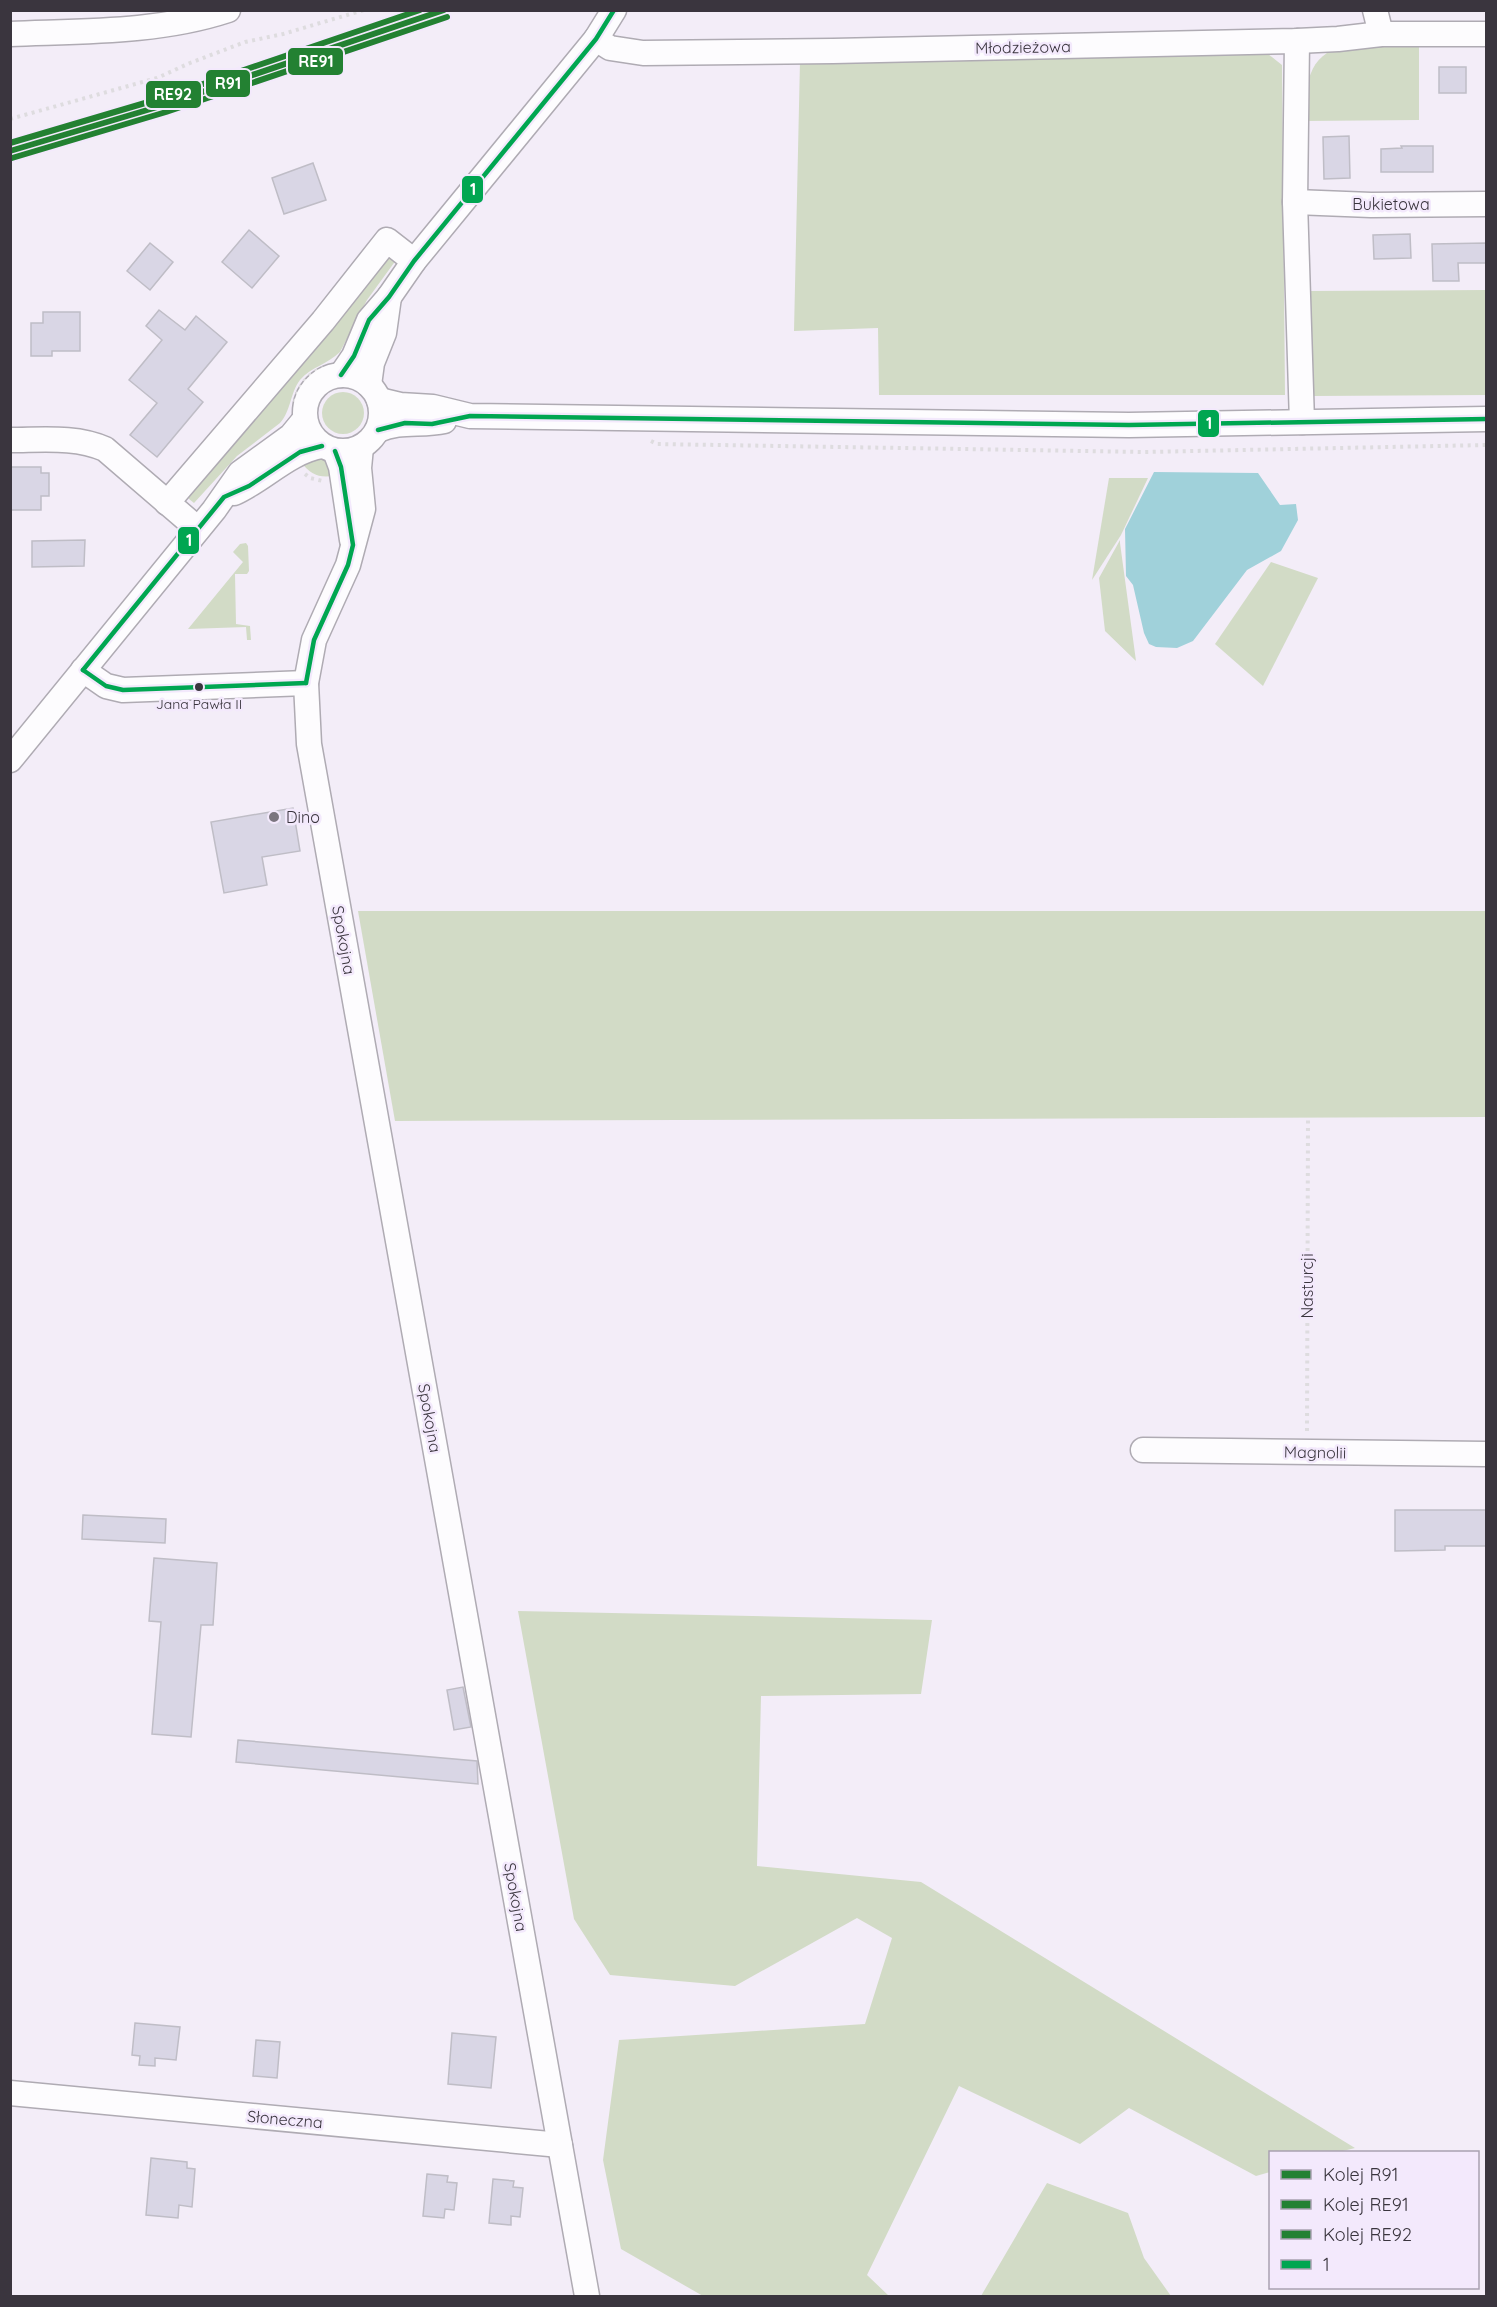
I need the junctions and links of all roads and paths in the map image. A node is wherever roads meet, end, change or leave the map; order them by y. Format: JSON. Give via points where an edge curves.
{"nodes":[{"id":1,"x":228,"y":10,"type":"edge"},
{"id":2,"x":364,"y":10,"type":"edge"},
{"id":3,"x":614,"y":10,"type":"edge"},
{"id":4,"x":1375,"y":10,"type":"edge"},
{"id":5,"x":10,"y":34,"type":"edge"},
{"id":6,"x":1381,"y":34,"type":"junction"},
{"id":7,"x":1486,"y":34,"type":"edge"},
{"id":8,"x":596,"y":39,"type":"junction"},
{"id":9,"x":1297,"y":41,"type":"junction"},
{"id":10,"x":10,"y":119,"type":"edge"},
{"id":11,"x":1295,"y":202,"type":"junction"},
{"id":12,"x":1486,"y":204,"type":"edge"},
{"id":13,"x":414,"y":261,"type":"junction"},
{"id":14,"x":389,"y":297,"type":"junction"},
{"id":15,"x":341,"y":375,"type":"junction"},
{"id":16,"x":374,"y":392,"type":"junction"},
{"id":17,"x":470,"y":416,"type":"junction"},
{"id":18,"x":305,"y":419,"type":"junction"},
{"id":19,"x":1486,"y":419,"type":"edge"},
{"id":20,"x":1302,"y":422,"type":"junction"},
{"id":21,"x":378,"y":430,"type":"junction"},
{"id":22,"x":10,"y":440,"type":"edge"},
{"id":23,"x":648,"y":440,"type":"dead end"},
{"id":24,"x":1486,"y":446,"type":"edge"},
{"id":25,"x":361,"y":447,"type":"junction"},
{"id":26,"x":329,"y":448,"type":"junction"},
{"id":27,"x":293,"y":457,"type":"junction"},
{"id":28,"x":343,"y":479,"type":"junction"},
{"id":29,"x":224,"y":497,"type":"junction"},
{"id":30,"x":168,"y":503,"type":"junction"},
{"id":31,"x":198,"y":529,"type":"junction"},
{"id":32,"x":353,"y":546,"type":"junction"},
{"id":33,"x":83,"y":670,"type":"junction"},
{"id":34,"x":306,"y":683,"type":"junction"},
{"id":35,"x":10,"y":760,"type":"edge"},
{"id":36,"x":1308,"y":1120,"type":"dead end"},
{"id":37,"x":1143,"y":1450,"type":"dead end"},
{"id":38,"x":1307,"y":1452,"type":"junction"},
{"id":39,"x":1486,"y":1454,"type":"edge"},
{"id":40,"x":10,"y":2093,"type":"edge"},
{"id":41,"x":560,"y":2145,"type":"junction"},
{"id":42,"x":587,"y":2296,"type":"edge"}],
"edges":[{"from":1,"to":5,"type":"street","via":[[197,20],[150,27]]},
{"from":2,"to":10,"type":"path","via":[[245,42],[157,78]]},
{"from":3,"to":8,"type":"street"},
{"from":4,"to":6,"type":"street"},
{"from":6,"to":7,"type":"street","name":"Młodzieżowa"},
{"from":6,"to":9,"type":"street","name":"Młodzieżowa"},
{"from":8,"to":9,"type":"street","name":"Młodzieżowa","via":[[610,48],[643,53]]},
{"from":8,"to":13,"type":"street"},
{"from":9,"to":11,"type":"street"},
{"from":11,"to":12,"type":"street","name":"Bukietowa"},
{"from":11,"to":20,"type":"street"},
{"from":13,"to":14,"type":"street"},
{"from":13,"to":30,"type":"street","via":[[387,240]]},
{"from":14,"to":15,"type":"street","via":[[369,320]]},
{"from":14,"to":16,"type":"street","via":[[384,333],[372,363]]},
{"from":15,"to":16,"type":"street","via":[[351,376]]},
{"from":15,"to":18,"type":"street","via":[[314,389],[305,408]]},
{"from":16,"to":17,"type":"street","via":[[400,405],[433,407]]},
{"from":16,"to":21,"type":"street","via":[[381,420]]},
{"from":17,"to":20,"type":"street","via":[[1119,425]]},
{"from":17,"to":21,"type":"street"},
{"from":18,"to":26,"type":"street","via":[[308,429]]},
{"from":18,"to":29,"type":"street","via":[[291,436],[240,473]]},
{"from":19,"to":20,"type":"street"},
{"from":21,"to":25,"type":"street"},
{"from":22,"to":30,"type":"street","via":[[91,443],[105,449]]},
{"from":23,"to":24,"type":"path","via":[[657,444],[1145,452]]},
{"from":25,"to":26,"type":"street","via":[[346,452]]},
{"from":25,"to":32,"type":"street","name":"Spokojna","via":[[363,509]]},
{"from":26,"to":27,"type":"street","via":[[309,448]]},
{"from":26,"to":28,"type":"street","name":"Spokojna"},
{"from":27,"to":28,"type":"path","via":[[310,478],[327,482]]},
{"from":27,"to":29,"type":"street","via":[[249,486]]},
{"from":28,"to":32,"type":"street","name":"Spokojna"},
{"from":29,"to":31,"type":"street"},
{"from":30,"to":31,"type":"street"},
{"from":31,"to":33,"type":"street"},
{"from":32,"to":34,"type":"street","name":"Spokojna","via":[[314,640]]},
{"from":33,"to":34,"type":"street","via":[[106,686],[123,690]]},
{"from":33,"to":35,"type":"street"},
{"from":34,"to":41,"type":"street","name":"Spokojna","via":[[311,753]]},
{"from":36,"to":38,"type":"path","name":"Nasturcji"},
{"from":37,"to":38,"type":"street","name":"Magnolii"},
{"from":38,"to":39,"type":"street","name":"Magnolii"},
{"from":40,"to":41,"type":"street","name":"Słoneczna"},
{"from":41,"to":42,"type":"street","name":"Spokojna"}]}
